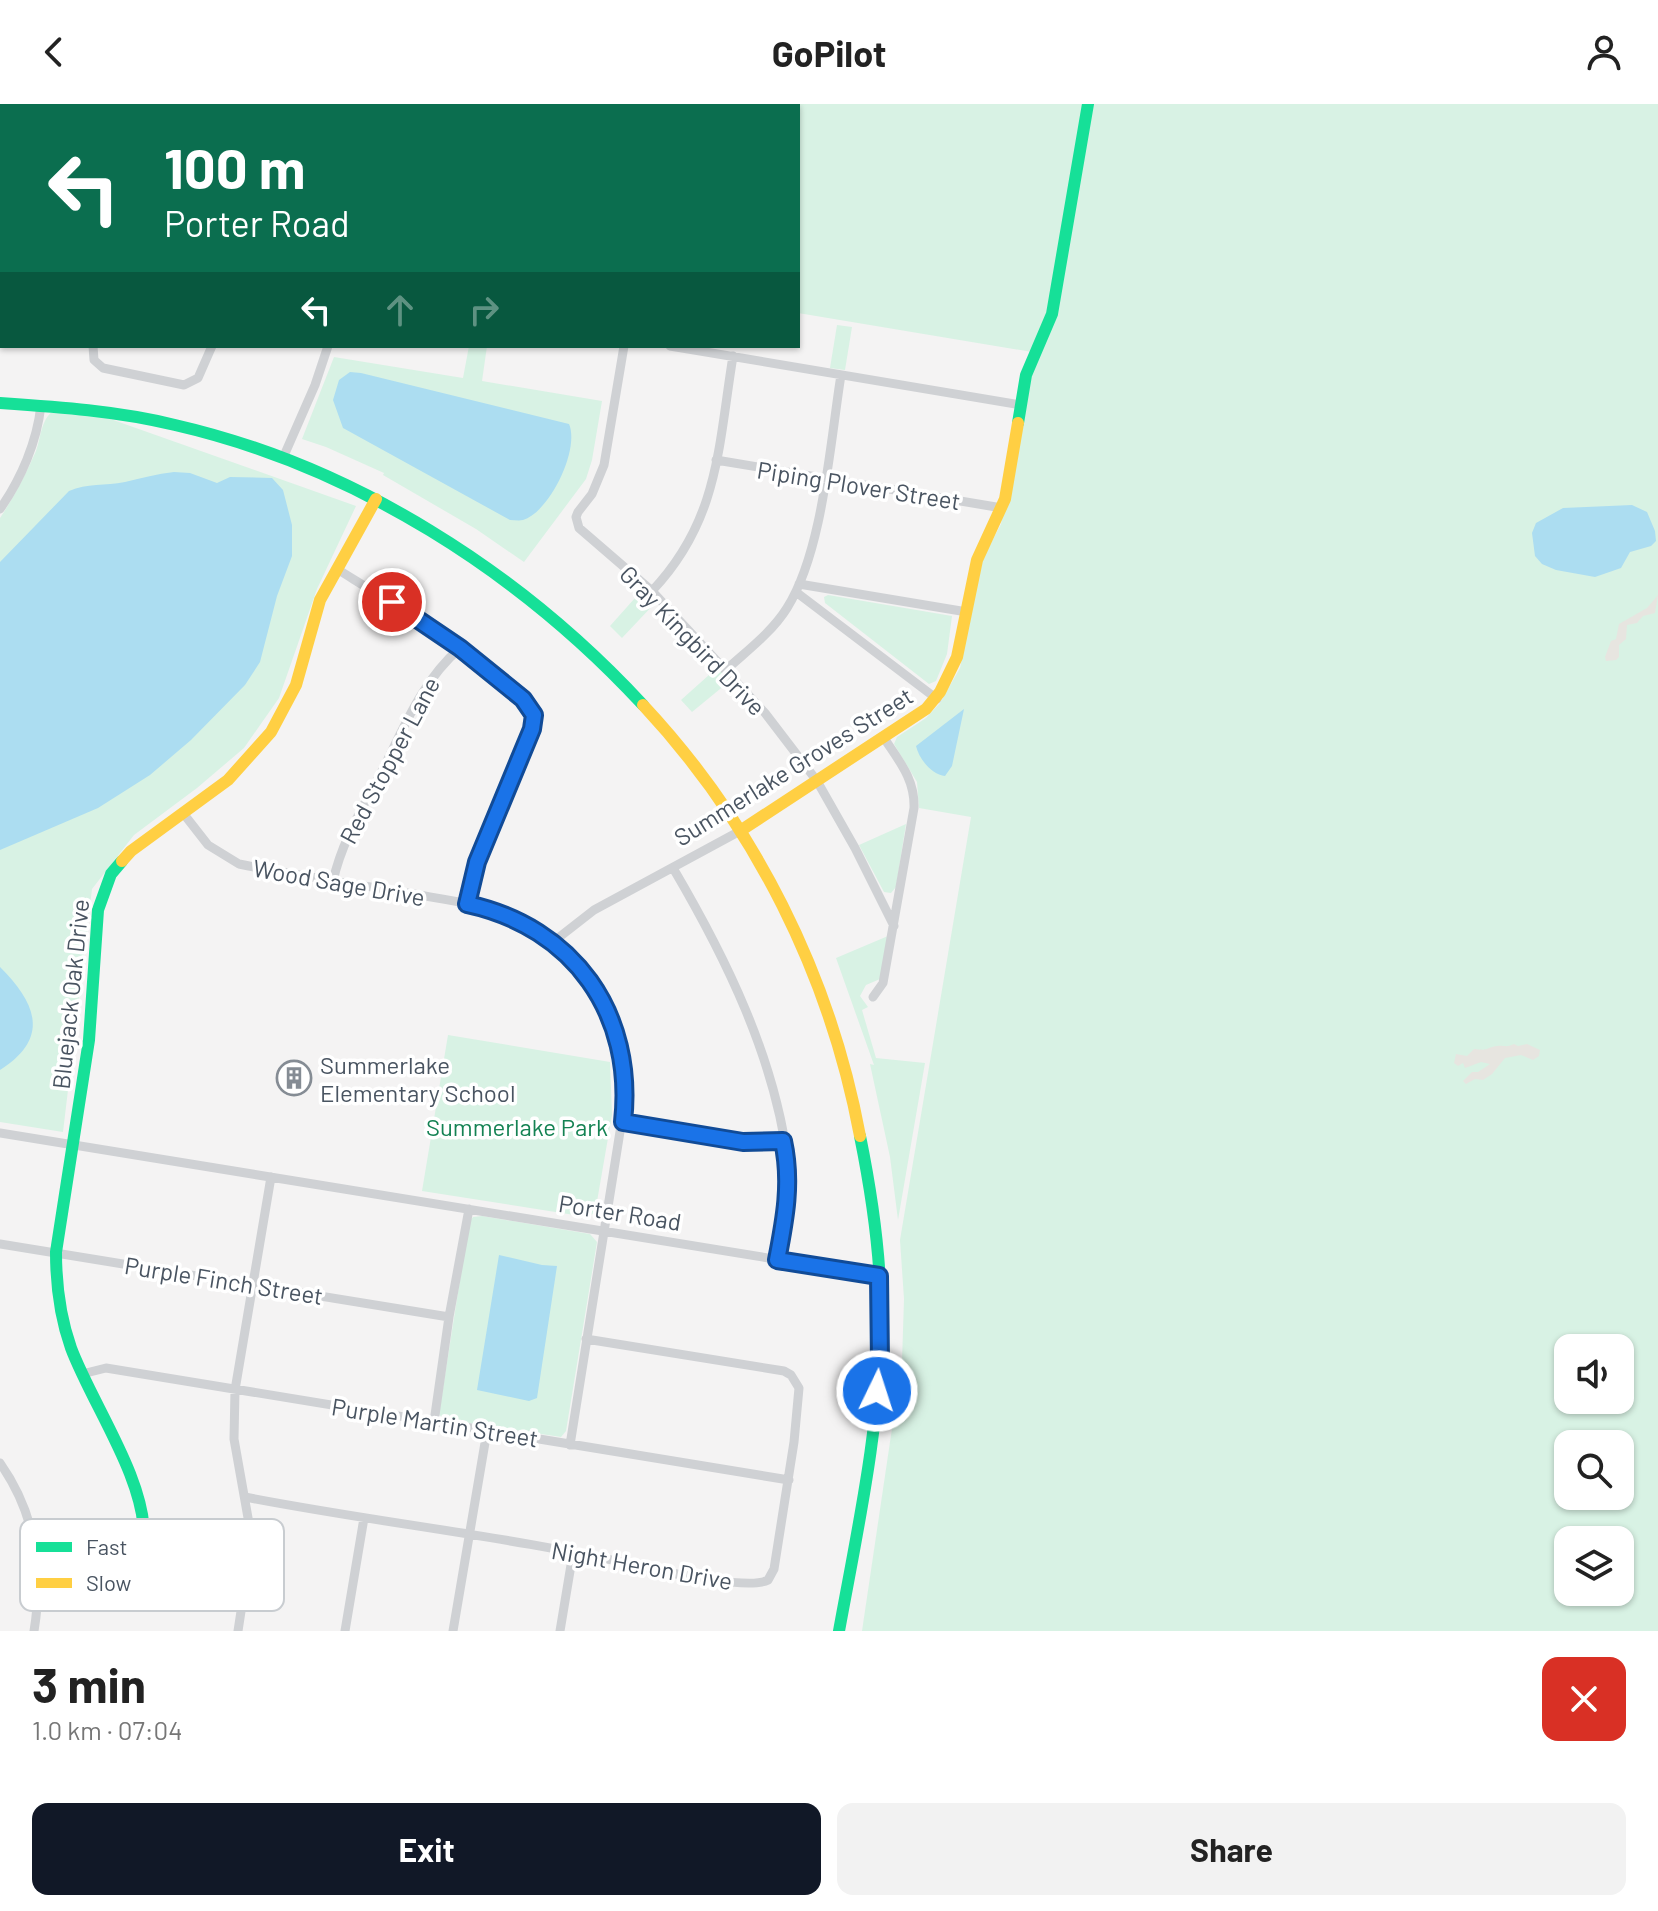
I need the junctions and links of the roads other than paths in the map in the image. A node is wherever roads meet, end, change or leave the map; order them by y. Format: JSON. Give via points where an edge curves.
{"nodes":[{"id":1,"x":1088,"y":104,"type":"edge"},
{"id":2,"x":93,"y":348,"type":"edge"},
{"id":3,"x":211,"y":348,"type":"edge"},
{"id":4,"x":327,"y":348,"type":"edge"},
{"id":5,"x":624,"y":348,"type":"edge"},
{"id":6,"x":683,"y":348,"type":"edge"},
{"id":7,"x":733,"y":356,"type":"junction"},
{"id":8,"x":841,"y":375,"type":"junction"},
{"id":9,"x":0,"y":403,"type":"edge"},
{"id":10,"x":41,"y":405,"type":"junction"},
{"id":11,"x":1021,"y":405,"type":"junction"},
{"id":12,"x":283,"y":458,"type":"junction"},
{"id":13,"x":716,"y":460,"type":"junction"},
{"id":14,"x":824,"y":479,"type":"junction"},
{"id":15,"x":376,"y":499,"type":"junction"},
{"id":16,"x":1002,"y":508,"type":"junction"},
{"id":17,"x":0,"y":509,"type":"edge"},
{"id":18,"x":337,"y":569,"type":"junction"},
{"id":19,"x":798,"y":588,"type":"junction"},
{"id":20,"x":652,"y":591,"type":"junction"},
{"id":21,"x":967,"y":612,"type":"junction"},
{"id":22,"x":460,"y":648,"type":"junction"},
{"id":23,"x":727,"y":669,"type":"junction"},
{"id":24,"x":937,"y":699,"type":"junction"},
{"id":25,"x":884,"y":738,"type":"junction"},
{"id":26,"x":817,"y":781,"type":"junction"},
{"id":27,"x":183,"y":813,"type":"junction"},
{"id":28,"x":740,"y":831,"type":"junction"},
{"id":29,"x":673,"y":868,"type":"junction"},
{"id":30,"x":333,"y":881,"type":"junction"},
{"id":31,"x":467,"y":904,"type":"junction"},
{"id":32,"x":894,"y":926,"type":"junction"},
{"id":33,"x":553,"y":942,"type":"junction"},
{"id":34,"x":873,"y":997,"type":"dead end"},
{"id":35,"x":623,"y":1122,"type":"junction"},
{"id":36,"x":0,"y":1133,"type":"edge"},
{"id":37,"x":783,"y":1141,"type":"junction"},
{"id":38,"x":74,"y":1145,"type":"junction"},
{"id":39,"x":271,"y":1177,"type":"junction"},
{"id":40,"x":469,"y":1209,"type":"junction"},
{"id":41,"x":604,"y":1232,"type":"junction"},
{"id":42,"x":0,"y":1244,"type":"edge"},
{"id":43,"x":56,"y":1252,"type":"junction"},
{"id":44,"x":777,"y":1260,"type":"junction"},
{"id":45,"x":879,"y":1276,"type":"junction"},
{"id":46,"x":253,"y":1285,"type":"junction"},
{"id":47,"x":449,"y":1317,"type":"junction"},
{"id":48,"x":586,"y":1339,"type":"junction"},
{"id":49,"x":82,"y":1374,"type":"junction"},
{"id":50,"x":235,"y":1390,"type":"junction"},
{"id":51,"x":434,"y":1422,"type":"junction"},
{"id":52,"x":487,"y":1431,"type":"junction"},
{"id":53,"x":570,"y":1445,"type":"junction"},
{"id":54,"x":0,"y":1463,"type":"edge"},
{"id":55,"x":789,"y":1480,"type":"junction"},
{"id":56,"x":245,"y":1497,"type":"junction"},
{"id":57,"x":364,"y":1518,"type":"junction"},
{"id":58,"x":29,"y":1519,"type":"edge"},
{"id":59,"x":140,"y":1519,"type":"edge"},
{"id":60,"x":248,"y":1519,"type":"edge"},
{"id":61,"x":469,"y":1536,"type":"junction"},
{"id":62,"x":573,"y":1553,"type":"junction"},
{"id":63,"x":37,"y":1611,"type":"edge"},
{"id":64,"x":241,"y":1611,"type":"edge"},
{"id":65,"x":34,"y":1631,"type":"edge"},
{"id":66,"x":238,"y":1631,"type":"edge"},
{"id":67,"x":345,"y":1631,"type":"edge"},
{"id":68,"x":453,"y":1631,"type":"edge"},
{"id":69,"x":560,"y":1631,"type":"edge"},
{"id":70,"x":839,"y":1631,"type":"edge"}],
"edges":[{"from":1,"to":11,"type":"street","name":"Summerlake Groves Street","via":[[1052,314],[1026,375]]},
{"from":2,"to":3,"type":"street","via":[[94,360],[103,368],[184,385],[198,378]]},
{"from":4,"to":12,"type":"street"},
{"from":5,"to":20,"type":"street","name":"Gray Kingbird Drive","via":[[604,465],[576,517],[583,533]]},
{"from":6,"to":7,"type":"street"},
{"from":7,"to":8,"type":"street"},
{"from":7,"to":13,"type":"street"},
{"from":8,"to":11,"type":"street"},
{"from":8,"to":14,"type":"street"},
{"from":9,"to":10,"type":"street"},
{"from":10,"to":12,"type":"street","via":[[195,429]]},
{"from":10,"to":17,"type":"street","via":[[29,454]]},
{"from":11,"to":16,"type":"street","name":"Summerlake Groves Street"},
{"from":12,"to":15,"type":"street"},
{"from":13,"to":14,"type":"street","name":"Piping Plover Street"},
{"from":13,"to":20,"type":"street","via":[[696,531]]},
{"from":14,"to":16,"type":"street","name":"Piping Plover Street"},
{"from":14,"to":19,"type":"street","via":[[811,552]]},
{"from":15,"to":18,"type":"street","name":"Bluejack Oak Drive"},
{"from":15,"to":28,"type":"street","via":[[523,592],[573,636],[682,749]]},
{"from":16,"to":21,"type":"street","name":"Summerlake Groves Street","via":[[977,560]]},
{"from":18,"to":22,"type":"street"},
{"from":18,"to":27,"type":"street","name":"Bluejack Oak Drive","via":[[320,600],[296,685],[271,732],[228,780]]},
{"from":19,"to":21,"type":"street"},
{"from":19,"to":23,"type":"street","via":[[768,632]]},
{"from":19,"to":24,"type":"street"},
{"from":20,"to":23,"type":"street","name":"Gray Kingbird Drive"},
{"from":21,"to":24,"type":"street","name":"Summerlake Groves Street","via":[[956,668]]},
{"from":22,"to":30,"type":"street","name":"Red Stopper Lane","via":[[411,710],[343,843]]},
{"from":22,"to":31,"type":"street","via":[[523,699],[534,715],[477,862]]},
{"from":23,"to":26,"type":"street","name":"Gray Kingbird Drive"},
{"from":24,"to":25,"type":"street","name":"Summerlake Groves Street"},
{"from":25,"to":26,"type":"street","name":"Summerlake Groves Street"},
{"from":25,"to":32,"type":"street","via":[[914,795]]},
{"from":26,"to":28,"type":"street","name":"Summerlake Groves Street"},
{"from":26,"to":32,"type":"street","name":"Gray Kingbird Drive"},
{"from":27,"to":30,"type":"street","name":"Wood Sage Drive","via":[[208,845],[239,864]]},
{"from":27,"to":38,"type":"street","name":"Bluejack Oak Drive","via":[[131,851],[104,886]]},
{"from":28,"to":29,"type":"street","name":"Summerlake Groves Street"},
{"from":28,"to":45,"type":"street","via":[[778,895],[825,1006],[862,1141]]},
{"from":29,"to":33,"type":"street","name":"Summerlake Groves Street","via":[[594,910]]},
{"from":29,"to":37,"type":"street","via":[[734,981],[764,1065]]},
{"from":30,"to":31,"type":"street","name":"Wood Sage Drive"},
{"from":31,"to":33,"type":"street","name":"Wood Sage Drive","via":[[516,918]]},
{"from":32,"to":34,"type":"street","via":[[883,983]]},
{"from":33,"to":35,"type":"street","name":"Wood Sage Drive","via":[[592,984],[613,1026],[624,1074]]},
{"from":35,"to":37,"type":"street","via":[[743,1142]]},
{"from":35,"to":41,"type":"street","name":"Wood Sage Drive"},
{"from":36,"to":38,"type":"street","name":"Porter Road"},
{"from":37,"to":44,"type":"street","via":[[787,1206]]},
{"from":38,"to":39,"type":"street","name":"Porter Road"},
{"from":38,"to":43,"type":"street","name":"Bluejack Oak Drive"},
{"from":39,"to":40,"type":"street","name":"Porter Road"},
{"from":39,"to":46,"type":"street"},
{"from":40,"to":41,"type":"street","name":"Porter Road"},
{"from":40,"to":47,"type":"street"},
{"from":41,"to":44,"type":"street","name":"Porter Road"},
{"from":41,"to":48,"type":"street","name":"Wood Sage Drive"},
{"from":42,"to":43,"type":"street","name":"Purple Finch Street"},
{"from":43,"to":46,"type":"street","name":"Purple Finch Street"},
{"from":43,"to":49,"type":"street","name":"Bluejack Oak Drive","via":[[57,1303]]},
{"from":44,"to":45,"type":"street","name":"Porter Road"},
{"from":45,"to":70,"type":"street","via":[[880,1362],[871,1448]]},
{"from":46,"to":47,"type":"street","name":"Purple Finch Street"},
{"from":46,"to":50,"type":"street"},
{"from":47,"to":51,"type":"street"},
{"from":48,"to":53,"type":"street","name":"Wood Sage Drive"},
{"from":48,"to":55,"type":"street","name":"Night Heron Drive","via":[[791,1375],[799,1388]]},
{"from":49,"to":50,"type":"street","name":"Purple Martin Street","via":[[106,1368]]},
{"from":49,"to":59,"type":"street","name":"Bluejack Oak Drive","via":[[130,1477]]},
{"from":50,"to":51,"type":"street","name":"Purple Martin Street"},
{"from":50,"to":56,"type":"street","via":[[234,1439]]},
{"from":51,"to":52,"type":"street","name":"Purple Martin Street"},
{"from":52,"to":53,"type":"street","name":"Purple Martin Street"},
{"from":52,"to":61,"type":"street"},
{"from":53,"to":55,"type":"street","name":"Purple Martin Street"},
{"from":54,"to":58,"type":"street"},
{"from":55,"to":62,"type":"street","name":"Night Heron Drive","via":[[774,1569],[762,1584],[672,1574]]},
{"from":56,"to":57,"type":"street","name":"Night Heron Drive"},
{"from":56,"to":60,"type":"street"},
{"from":57,"to":61,"type":"street","name":"Night Heron Drive"},
{"from":57,"to":67,"type":"street"},
{"from":61,"to":62,"type":"street","name":"Night Heron Drive"},
{"from":61,"to":68,"type":"street"},
{"from":62,"to":69,"type":"street"},
{"from":63,"to":65,"type":"street"},
{"from":64,"to":66,"type":"street"}]}
